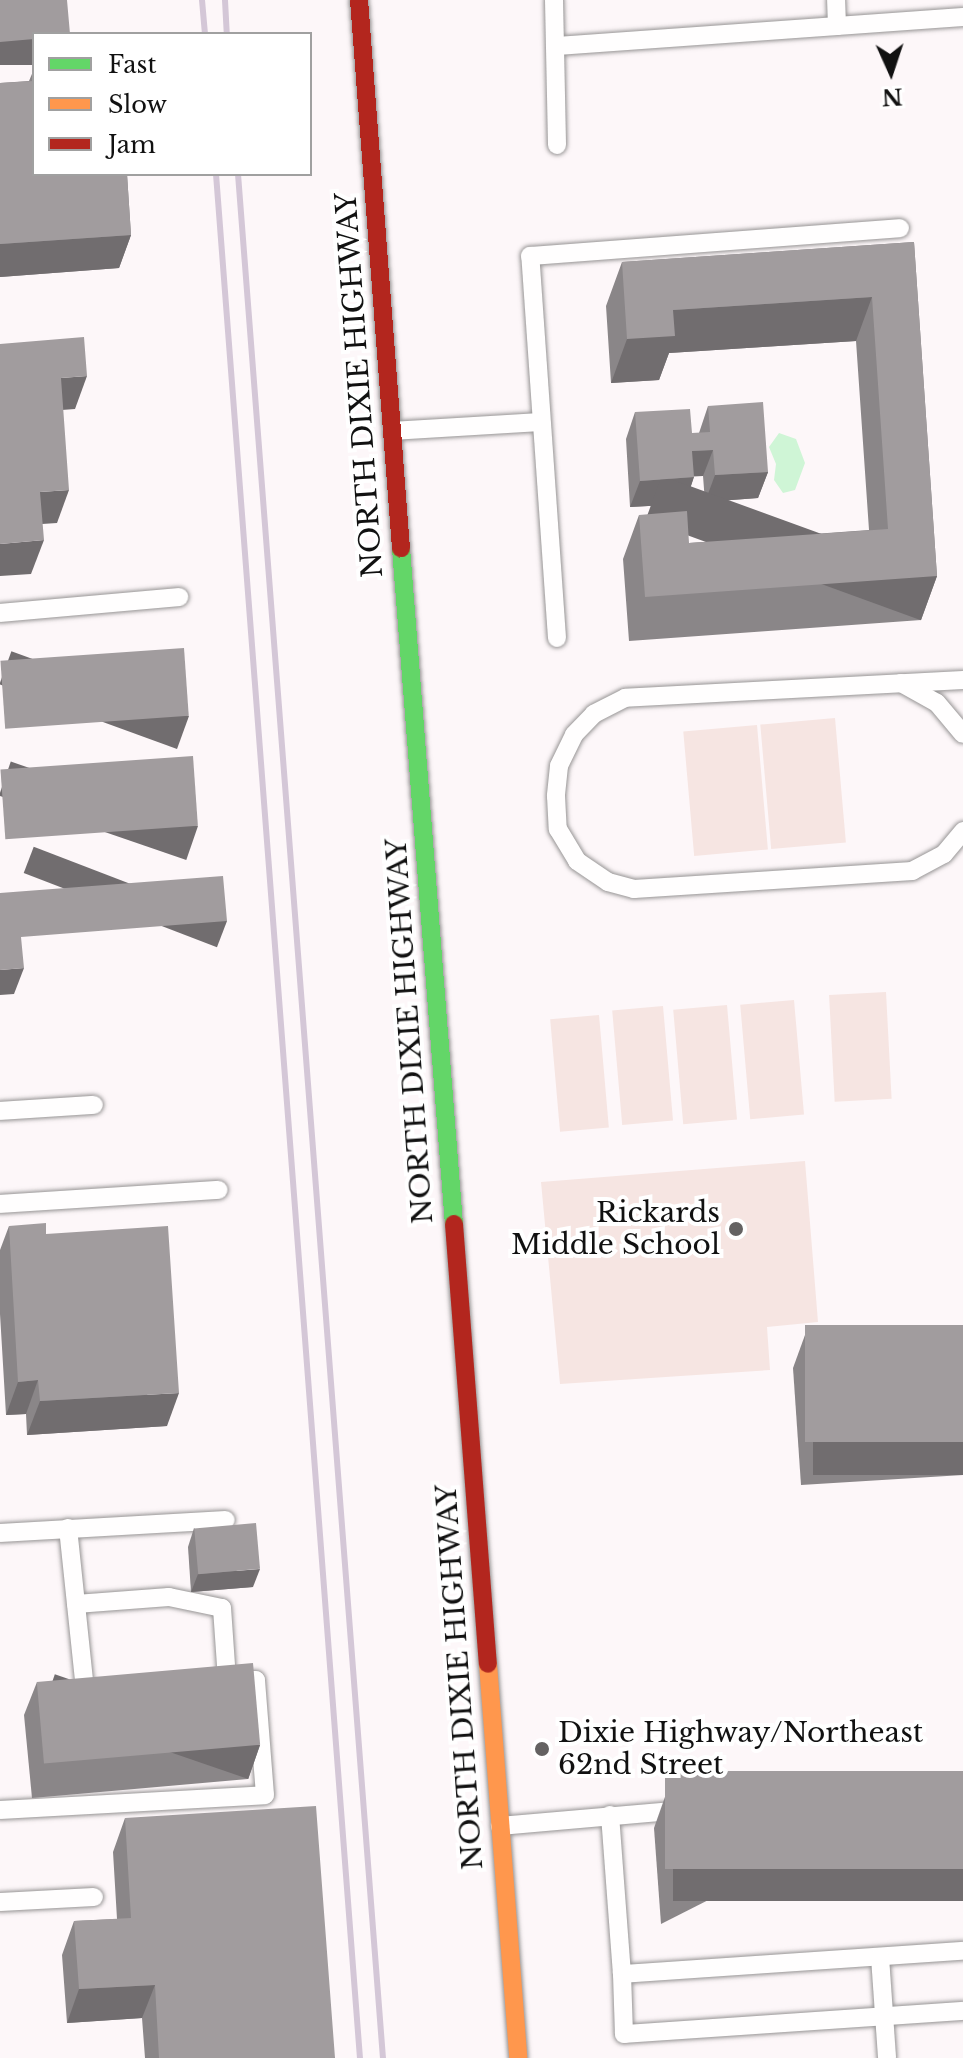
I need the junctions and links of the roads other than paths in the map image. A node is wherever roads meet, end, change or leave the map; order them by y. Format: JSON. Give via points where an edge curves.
{"nodes":[{"id":1,"x":359,"y":0,"type":"edge"},
{"id":2,"x":554,"y":0,"type":"edge"},
{"id":3,"x":836,"y":0,"type":"edge"},
{"id":4,"x":963,"y":17,"type":"edge"},
{"id":5,"x":837,"y":26,"type":"junction"},
{"id":6,"x":557,"y":46,"type":"junction"},
{"id":7,"x":557,"y":145,"type":"dead end"},
{"id":8,"x":900,"y":228,"type":"dead end"},
{"id":9,"x":540,"y":422,"type":"junction"},
{"id":10,"x":392,"y":431,"type":"junction"},
{"id":11,"x":179,"y":597,"type":"dead end"},
{"id":12,"x":0,"y":613,"type":"edge"},
{"id":13,"x":557,"y":638,"type":"dead end"},
{"id":14,"x":963,"y":680,"type":"edge"},
{"id":15,"x":901,"y":683,"type":"junction"},
{"id":16,"x":963,"y":734,"type":"edge"},
{"id":17,"x":963,"y":831,"type":"edge"},
{"id":18,"x":94,"y":1105,"type":"dead end"},
{"id":19,"x":0,"y":1111,"type":"edge"},
{"id":20,"x":219,"y":1190,"type":"dead end"},
{"id":21,"x":0,"y":1204,"type":"edge"},
{"id":22,"x":226,"y":1520,"type":"dead end"},
{"id":23,"x":68,"y":1528,"type":"junction"},
{"id":24,"x":0,"y":1533,"type":"edge"},
{"id":25,"x":76,"y":1604,"type":"junction"},
{"id":26,"x":227,"y":1680,"type":"junction"},
{"id":27,"x":195,"y":1682,"type":"edge"},
{"id":28,"x":116,"y":1688,"type":"edge"},
{"id":29,"x":702,"y":1809,"type":"edge"},
{"id":30,"x":0,"y":1810,"type":"edge"},
{"id":31,"x":610,"y":1815,"type":"junction"},
{"id":32,"x":500,"y":1826,"type":"junction"},
{"id":33,"x":94,"y":1897,"type":"dead end"},
{"id":34,"x":0,"y":1902,"type":"edge"},
{"id":35,"x":963,"y":1951,"type":"edge"},
{"id":36,"x":880,"y":1957,"type":"junction"},
{"id":37,"x":622,"y":1974,"type":"junction"},
{"id":38,"x":963,"y":2011,"type":"edge"},
{"id":39,"x":883,"y":2017,"type":"junction"},
{"id":40,"x":518,"y":2058,"type":"edge"},
{"id":41,"x":887,"y":2058,"type":"edge"}],
"edges":[{"from":1,"to":10,"type":"main road","name":"NORTH DIXIE HIGHWAY"},
{"from":2,"to":6,"type":"lane"},
{"from":3,"to":5,"type":"lane"},
{"from":4,"to":5,"type":"lane"},
{"from":5,"to":6,"type":"lane"},
{"from":6,"to":7,"type":"lane"},
{"from":8,"to":9,"type":"lane","via":[[530,256]]},
{"from":9,"to":10,"type":"lane"},
{"from":9,"to":13,"type":"lane"},
{"from":10,"to":32,"type":"main road","name":"NORTH DIXIE HIGHWAY"},
{"from":11,"to":12,"type":"lane"},
{"from":14,"to":15,"type":"lane"},
{"from":15,"to":16,"type":"lane","via":[[937,703]]},
{"from":15,"to":17,"type":"lane","via":[[625,698],[594,714],[574,735],[559,766],[558,829],[577,861],[608,882],[634,889],[912,871],[944,854]]},
{"from":18,"to":19,"type":"lane"},
{"from":20,"to":21,"type":"lane"},
{"from":22,"to":23,"type":"lane"},
{"from":23,"to":24,"type":"lane"},
{"from":23,"to":25,"type":"lane"},
{"from":25,"to":26,"type":"lane","via":[[169,1597],[222,1608]]},
{"from":25,"to":28,"type":"lane","via":[[85,1690]]},
{"from":26,"to":27,"type":"lane"},
{"from":26,"to":30,"type":"lane","via":[[256,1680],[265,1795]]},
{"from":29,"to":31,"type":"lane"},
{"from":31,"to":32,"type":"lane"},
{"from":31,"to":37,"type":"lane"},
{"from":32,"to":40,"type":"main road","name":"NORTH DIXIE HIGHWAY"},
{"from":33,"to":34,"type":"lane"},
{"from":35,"to":36,"type":"lane"},
{"from":36,"to":37,"type":"lane"},
{"from":36,"to":39,"type":"lane"},
{"from":37,"to":39,"type":"lane","via":[[624,2034]]},
{"from":38,"to":39,"type":"lane"},
{"from":39,"to":41,"type":"lane"}]}
